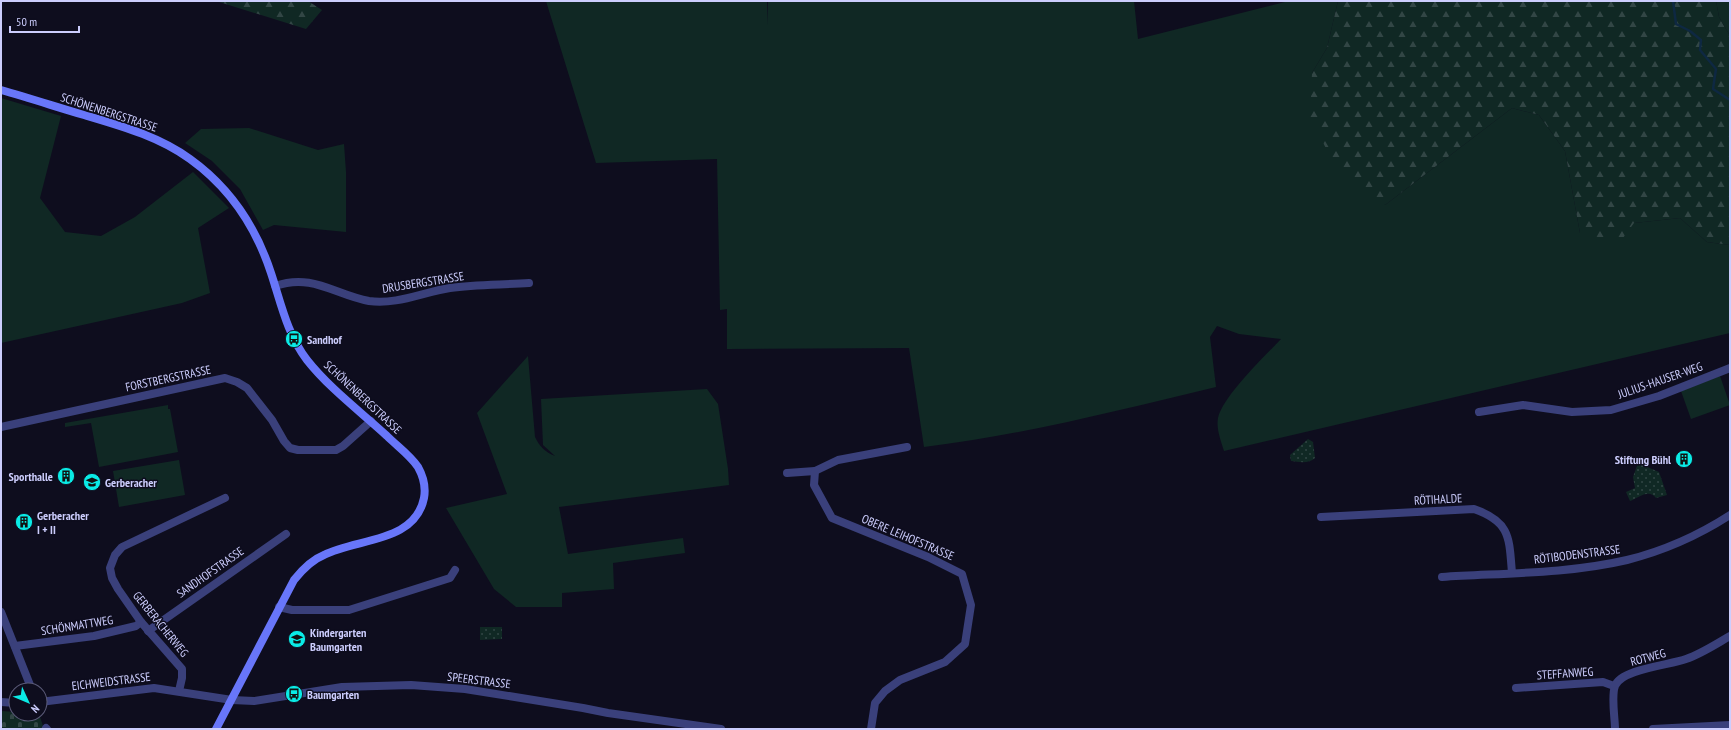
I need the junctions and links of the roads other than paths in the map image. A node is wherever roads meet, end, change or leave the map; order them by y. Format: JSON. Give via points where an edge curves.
{"nodes":[{"id":1,"x":1,"y":90,"type":"edge"},
{"id":2,"x":529,"y":283,"type":"dead end"},
{"id":3,"x":275,"y":286,"type":"junction"},
{"id":4,"x":1730,"y":368,"type":"edge"},
{"id":5,"x":1479,"y":412,"type":"dead end"},
{"id":6,"x":371,"y":421,"type":"junction"},
{"id":7,"x":1,"y":427,"type":"edge"},
{"id":8,"x":906,"y":447,"type":"dead end"},
{"id":9,"x":815,"y":471,"type":"junction"},
{"id":10,"x":787,"y":473,"type":"dead end"},
{"id":11,"x":225,"y":498,"type":"dead end"},
{"id":12,"x":1730,"y":515,"type":"edge"},
{"id":13,"x":1321,"y":518,"type":"dead end"},
{"id":14,"x":286,"y":534,"type":"dead end"},
{"id":15,"x":455,"y":570,"type":"dead end"},
{"id":16,"x":1512,"y":573,"type":"junction"},
{"id":17,"x":1442,"y":577,"type":"dead end"},
{"id":18,"x":278,"y":607,"type":"junction"},
{"id":19,"x":1,"y":612,"type":"edge"},
{"id":20,"x":141,"y":622,"type":"junction"},
{"id":21,"x":148,"y":631,"type":"junction"},
{"id":22,"x":1730,"y":636,"type":"edge"},
{"id":23,"x":15,"y":646,"type":"junction"},
{"id":24,"x":29,"y":682,"type":"edge"},
{"id":25,"x":1614,"y":686,"type":"junction"},
{"id":26,"x":1516,"y":688,"type":"dead end"},
{"id":27,"x":179,"y":692,"type":"junction"},
{"id":28,"x":232,"y":700,"type":"junction"},
{"id":29,"x":48,"y":701,"type":"edge"},
{"id":30,"x":1730,"y":724,"type":"edge"},
{"id":31,"x":216,"y":729,"type":"edge"},
{"id":32,"x":721,"y":729,"type":"edge"},
{"id":33,"x":871,"y":729,"type":"edge"},
{"id":34,"x":1615,"y":729,"type":"edge"},
{"id":35,"x":1652,"y":729,"type":"edge"}],
"edges":[{"from":1,"to":3,"type":"street","name":"SCHÖNENBERGSTRASSE","via":[[134,131],[153,138],[189,158],[226,192],[246,219],[263,250]]},
{"from":2,"to":3,"type":"street","name":"DRUSBERGSTRASSE","via":[[450,288],[389,302],[369,301],[328,286],[311,283]]},
{"from":3,"to":6,"type":"street","name":"SCHÖNENBERGSTRASSE","via":[[294,339],[307,360]]},
{"from":4,"to":5,"type":"street","name":"JULIUS-HAUSER-WEG","via":[[1659,396],[1611,410],[1572,412],[1523,405]]},
{"from":6,"to":7,"type":"street","name":"FORSTBERGSTRASSE","via":[[336,450],[290,448],[247,388],[225,378]]},
{"from":6,"to":18,"type":"street","name":"SCHÖNENBERGSTRASSE","via":[[418,467],[425,488],[421,509],[415,519],[401,530],[338,548],[314,560],[294,580]]},
{"from":8,"to":9,"type":"street","via":[[838,460]]},
{"from":9,"to":10,"type":"street"},
{"from":9,"to":33,"type":"street","name":"OBERE LEIHOFSTRASSE","via":[[814,485],[832,518],[928,557],[962,574],[971,605],[965,644],[945,662],[900,680],[885,691],[875,703]]},
{"from":11,"to":20,"type":"street","name":"GERBERACHERWEG","via":[[139,538],[122,547],[115,555],[110,568],[112,578]]},
{"from":12,"to":16,"type":"street","name":"RÖTIBODENSTRASSE","via":[[1707,530],[1627,560],[1592,566]]},
{"from":13,"to":16,"type":"street","name":"RÖTIHALDE","via":[[1474,509],[1488,514],[1502,524],[1509,540]]},
{"from":14,"to":21,"type":"street","name":"SANDHOFSTRASSE"},
{"from":15,"to":18,"type":"street","via":[[450,578],[349,610],[292,610]]},
{"from":16,"to":17,"type":"street","name":"RÖTIBODENSTRASSE"},
{"from":18,"to":28,"type":"street","name":"SCHÖNENBERGSTRASSE"},
{"from":19,"to":23,"type":"street"},
{"from":20,"to":21,"type":"street","name":"GERBERACHERWEG"},
{"from":20,"to":23,"type":"street","name":"SCHÖNMATTWEG","via":[[136,626],[94,636]]},
{"from":21,"to":27,"type":"street","name":"GERBERACHERWEG","via":[[182,669]]},
{"from":22,"to":25,"type":"street","name":"ROTWEG","via":[[1687,659],[1631,673],[1621,678]]},
{"from":23,"to":24,"type":"street"},
{"from":25,"to":26,"type":"street","name":"STEFFANWEG","via":[[1603,682]]},
{"from":25,"to":34,"type":"street"},
{"from":27,"to":28,"type":"street","name":"EICHWEIDSTRASSE"},
{"from":27,"to":29,"type":"street","name":"EICHWEIDSTRASSE","via":[[140,688]]},
{"from":28,"to":31,"type":"street","name":"SCHÖNENBERGSTRASSE"},
{"from":28,"to":32,"type":"street","name":"SPEERSTRASSE","via":[[266,700],[342,687],[411,685],[480,691]]},
{"from":30,"to":35,"type":"street"}]}
